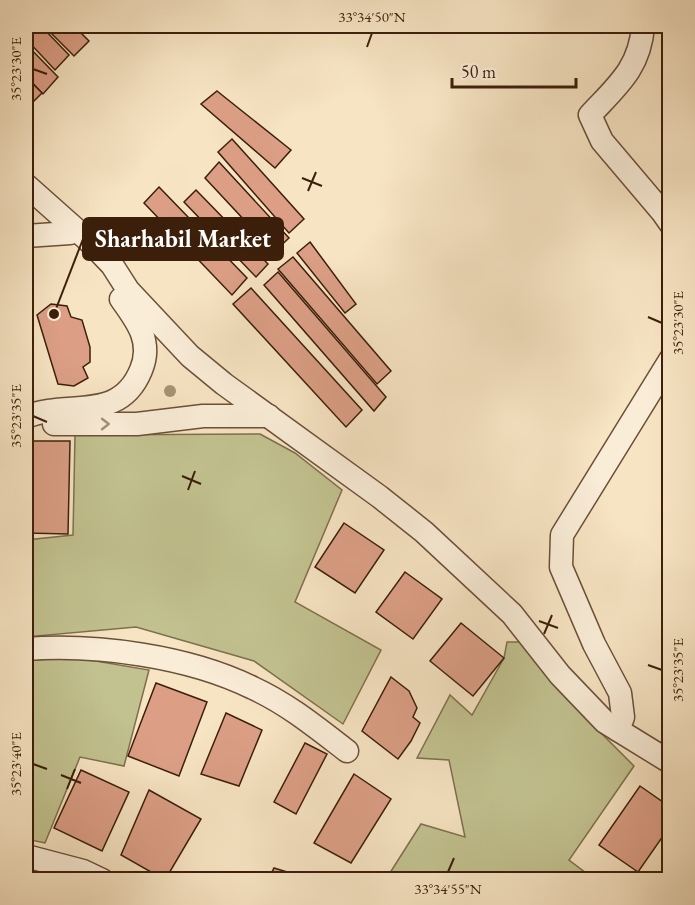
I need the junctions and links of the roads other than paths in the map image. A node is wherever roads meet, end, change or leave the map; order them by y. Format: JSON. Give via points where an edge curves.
{"nodes":[{"id":1,"x":643,"y":26,"type":"edge"},
{"id":2,"x":26,"y":185,"type":"edge"},
{"id":3,"x":26,"y":194,"type":"edge"},
{"id":4,"x":669,"y":223,"type":"edge"},
{"id":5,"x":70,"y":233,"type":"junction"},
{"id":6,"x":26,"y":236,"type":"edge"},
{"id":7,"x":108,"y":270,"type":"junction"},
{"id":8,"x":144,"y":334,"type":"junction"},
{"id":9,"x":190,"y":356,"type":"junction"},
{"id":10,"x":669,"y":360,"type":"edge"},
{"id":11,"x":140,"y":372,"type":"junction"},
{"id":12,"x":224,"y":384,"type":"junction"},
{"id":13,"x":126,"y":395,"type":"junction"},
{"id":14,"x":203,"y":416,"type":"junction"},
{"id":15,"x":269,"y":416,"type":"junction"},
{"id":16,"x":26,"y":419,"type":"edge"},
{"id":17,"x":137,"y":424,"type":"junction"},
{"id":18,"x":26,"y":649,"type":"edge"},
{"id":19,"x":618,"y":730,"type":"junction"},
{"id":20,"x":348,"y":751,"type":"dead end"},
{"id":21,"x":669,"y":762,"type":"edge"},
{"id":22,"x":26,"y":856,"type":"edge"},
{"id":23,"x":102,"y":879,"type":"edge"}],
"edges":[{"from":1,"to":4,"type":"street","via":[[642,42],[630,71],[590,115],[602,141]]},
{"from":2,"to":7,"type":"street","via":[[68,220]]},
{"from":3,"to":5,"type":"street"},
{"from":5,"to":6,"type":"street"},
{"from":5,"to":7,"type":"street"},
{"from":7,"to":8,"type":"street"},
{"from":7,"to":9,"type":"street"},
{"from":8,"to":9,"type":"street"},
{"from":8,"to":11,"type":"street","via":[[145,359]]},
{"from":9,"to":11,"type":"street","via":[[157,358]]},
{"from":9,"to":12,"type":"street"},
{"from":10,"to":19,"type":"street","via":[[568,524],[561,542],[561,567],[620,693],[623,717]]},
{"from":11,"to":13,"type":"street"},
{"from":12,"to":14,"type":"street","via":[[221,404]]},
{"from":12,"to":15,"type":"street"},
{"from":13,"to":16,"type":"street","via":[[100,405],[43,412]]},
{"from":13,"to":17,"type":"street"},
{"from":14,"to":15,"type":"street"},
{"from":14,"to":17,"type":"street"},
{"from":15,"to":19,"type":"street","via":[[380,497],[454,558],[512,614],[560,675],[605,722]]},
{"from":16,"to":17,"type":"street","one_way":true},
{"from":18,"to":20,"type":"street","via":[[61,647],[119,652],[207,671],[253,687],[306,719]]},
{"from":19,"to":21,"type":"street"},
{"from":22,"to":23,"type":"street"}]}
